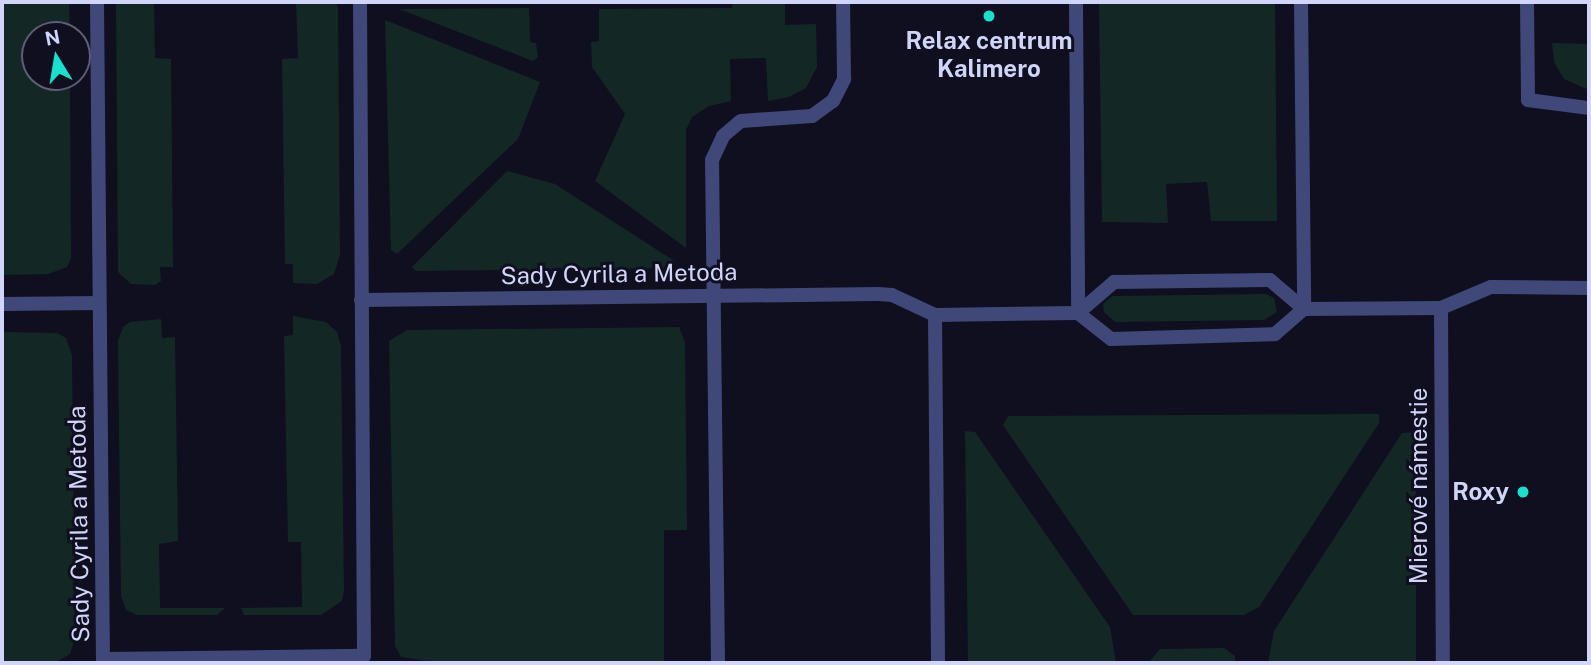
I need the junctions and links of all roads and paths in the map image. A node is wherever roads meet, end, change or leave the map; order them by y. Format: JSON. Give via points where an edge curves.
{"nodes":[{"id":1,"x":97,"y":2,"type":"edge"},
{"id":2,"x":360,"y":2,"type":"edge"},
{"id":3,"x":843,"y":2,"type":"edge"},
{"id":4,"x":1076,"y":2,"type":"edge"},
{"id":5,"x":1301,"y":2,"type":"edge"},
{"id":6,"x":1527,"y":2,"type":"edge"},
{"id":7,"x":1589,"y":108,"type":"edge"},
{"id":8,"x":1589,"y":288,"type":"edge"},
{"id":9,"x":711,"y":295,"type":"junction"},
{"id":10,"x":361,"y":300,"type":"junction"},
{"id":11,"x":99,"y":303,"type":"junction"},
{"id":12,"x":2,"y":304,"type":"edge"},
{"id":13,"x":1441,"y":308,"type":"junction"},
{"id":14,"x":1304,"y":309,"type":"junction"},
{"id":15,"x":1078,"y":313,"type":"junction"},
{"id":16,"x":935,"y":315,"type":"junction"},
{"id":17,"x":231,"y":660,"type":"edge"},
{"id":18,"x":718,"y":663,"type":"edge"},
{"id":19,"x":938,"y":663,"type":"edge"},
{"id":20,"x":1443,"y":663,"type":"edge"}],
"edges":[{"from":1,"to":11,"type":"street","name":"Sady Cyrila a Metoda"},
{"from":2,"to":10,"type":"street","name":"Sady Cyrila a Metoda"},
{"from":3,"to":9,"type":"street","via":[[844,79],[833,101],[812,116],[741,121],[723,136],[712,160]]},
{"from":4,"to":15,"type":"street"},
{"from":5,"to":14,"type":"street"},
{"from":6,"to":7,"type":"street","via":[[1528,100]]},
{"from":8,"to":13,"type":"street","via":[[1498,287]]},
{"from":9,"to":10,"type":"street","name":"Sady Cyrila a Metoda"},
{"from":9,"to":16,"type":"street","name":"Sady Cyrila a Metoda","via":[[892,295]]},
{"from":9,"to":18,"type":"street"},
{"from":10,"to":17,"type":"street","name":"Sady Cyrila a Metoda","via":[[365,656]]},
{"from":11,"to":12,"type":"street"},
{"from":11,"to":17,"type":"street","name":"Sady Cyrila a Metoda","via":[[103,659]]},
{"from":13,"to":14,"type":"street"},
{"from":13,"to":20,"type":"street","name":"Mierové námestie"},
{"from":14,"to":15,"type":"street","via":[[1275,334],[1111,339]]},
{"from":14,"to":15,"type":"street","via":[[1270,281],[1114,282]]},
{"from":15,"to":16,"type":"street"},
{"from":16,"to":19,"type":"street"}]}
